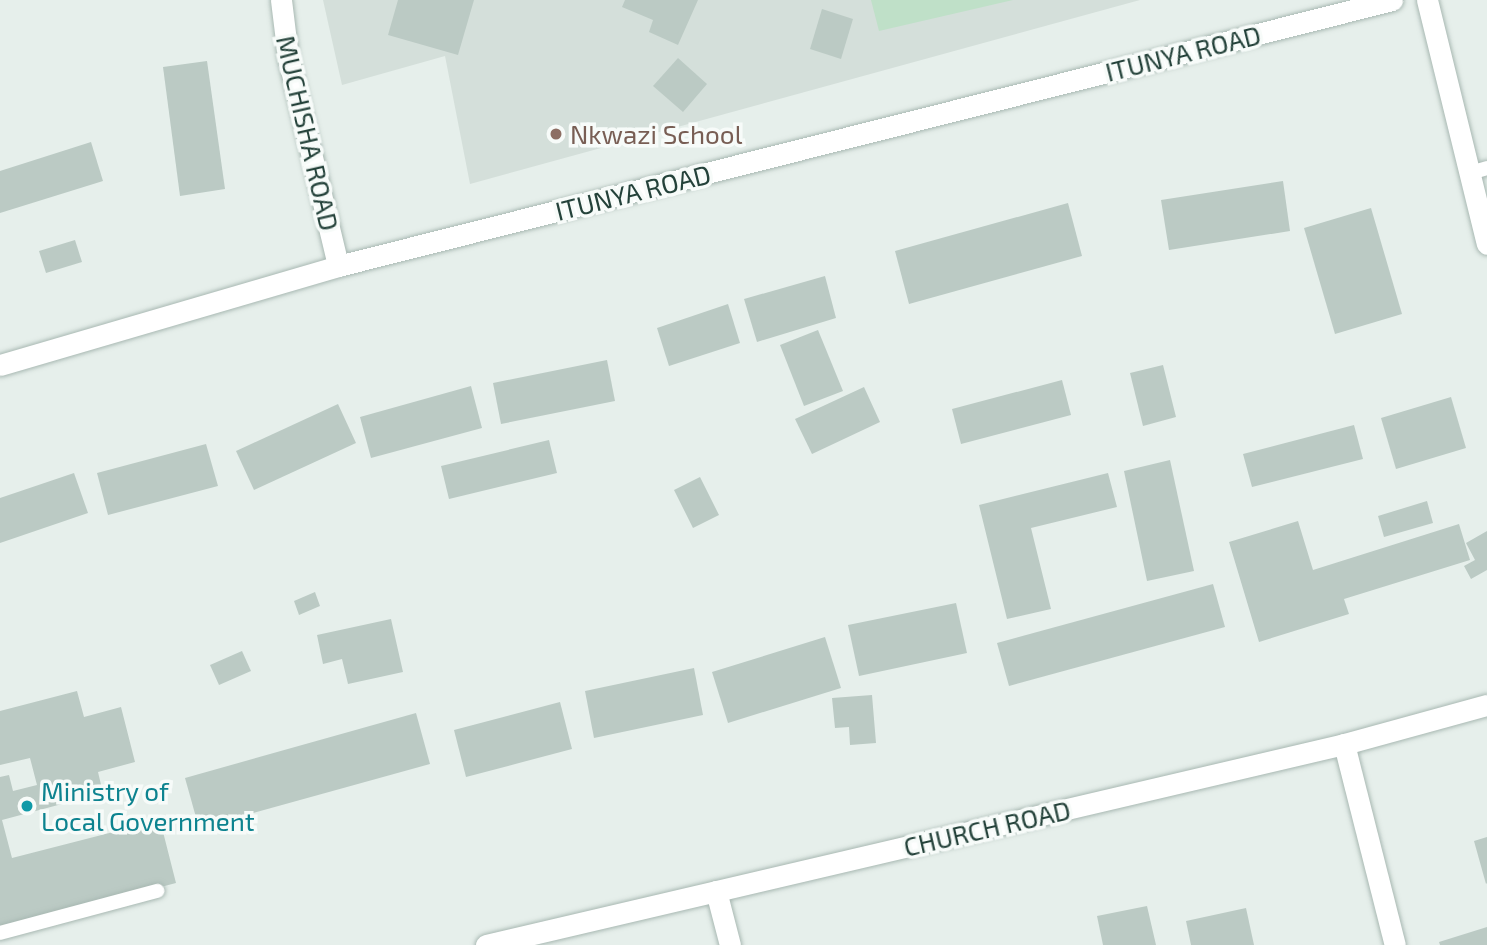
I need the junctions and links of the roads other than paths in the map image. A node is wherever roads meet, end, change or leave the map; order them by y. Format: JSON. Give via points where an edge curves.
{"nodes":[{"id":1,"x":281,"y":0,"type":"edge"},
{"id":2,"x":1392,"y":0,"type":"edge"},
{"id":3,"x":1427,"y":0,"type":"edge"},
{"id":4,"x":1478,"y":170,"type":"edge"},
{"id":5,"x":1487,"y":242,"type":"edge"},
{"id":6,"x":338,"y":266,"type":"junction"},
{"id":7,"x":0,"y":365,"type":"edge"},
{"id":8,"x":1487,"y":705,"type":"edge"},
{"id":9,"x":1344,"y":744,"type":"junction"},
{"id":10,"x":157,"y":891,"type":"dead end"},
{"id":11,"x":716,"y":891,"type":"junction"},
{"id":12,"x":0,"y":933,"type":"edge"},
{"id":13,"x":486,"y":945,"type":"edge"},
{"id":14,"x":730,"y":945,"type":"edge"},
{"id":15,"x":1395,"y":945,"type":"edge"}],
"edges":[{"from":1,"to":6,"type":"street","name":"MUCHISHA ROAD","via":[[288,57]]},
{"from":2,"to":6,"type":"street","name":"ITUNYA ROAD"},
{"from":3,"to":4,"type":"street"},
{"from":4,"to":5,"type":"street"},
{"from":6,"to":7,"type":"street","name":"ITUNYA ROAD"},
{"from":8,"to":9,"type":"street","name":"CHURCH ROAD"},
{"from":9,"to":11,"type":"street","name":"CHURCH ROAD"},
{"from":9,"to":15,"type":"street"},
{"from":10,"to":12,"type":"lane"},
{"from":11,"to":13,"type":"street","name":"CHURCH ROAD"},
{"from":11,"to":14,"type":"street"}]}
